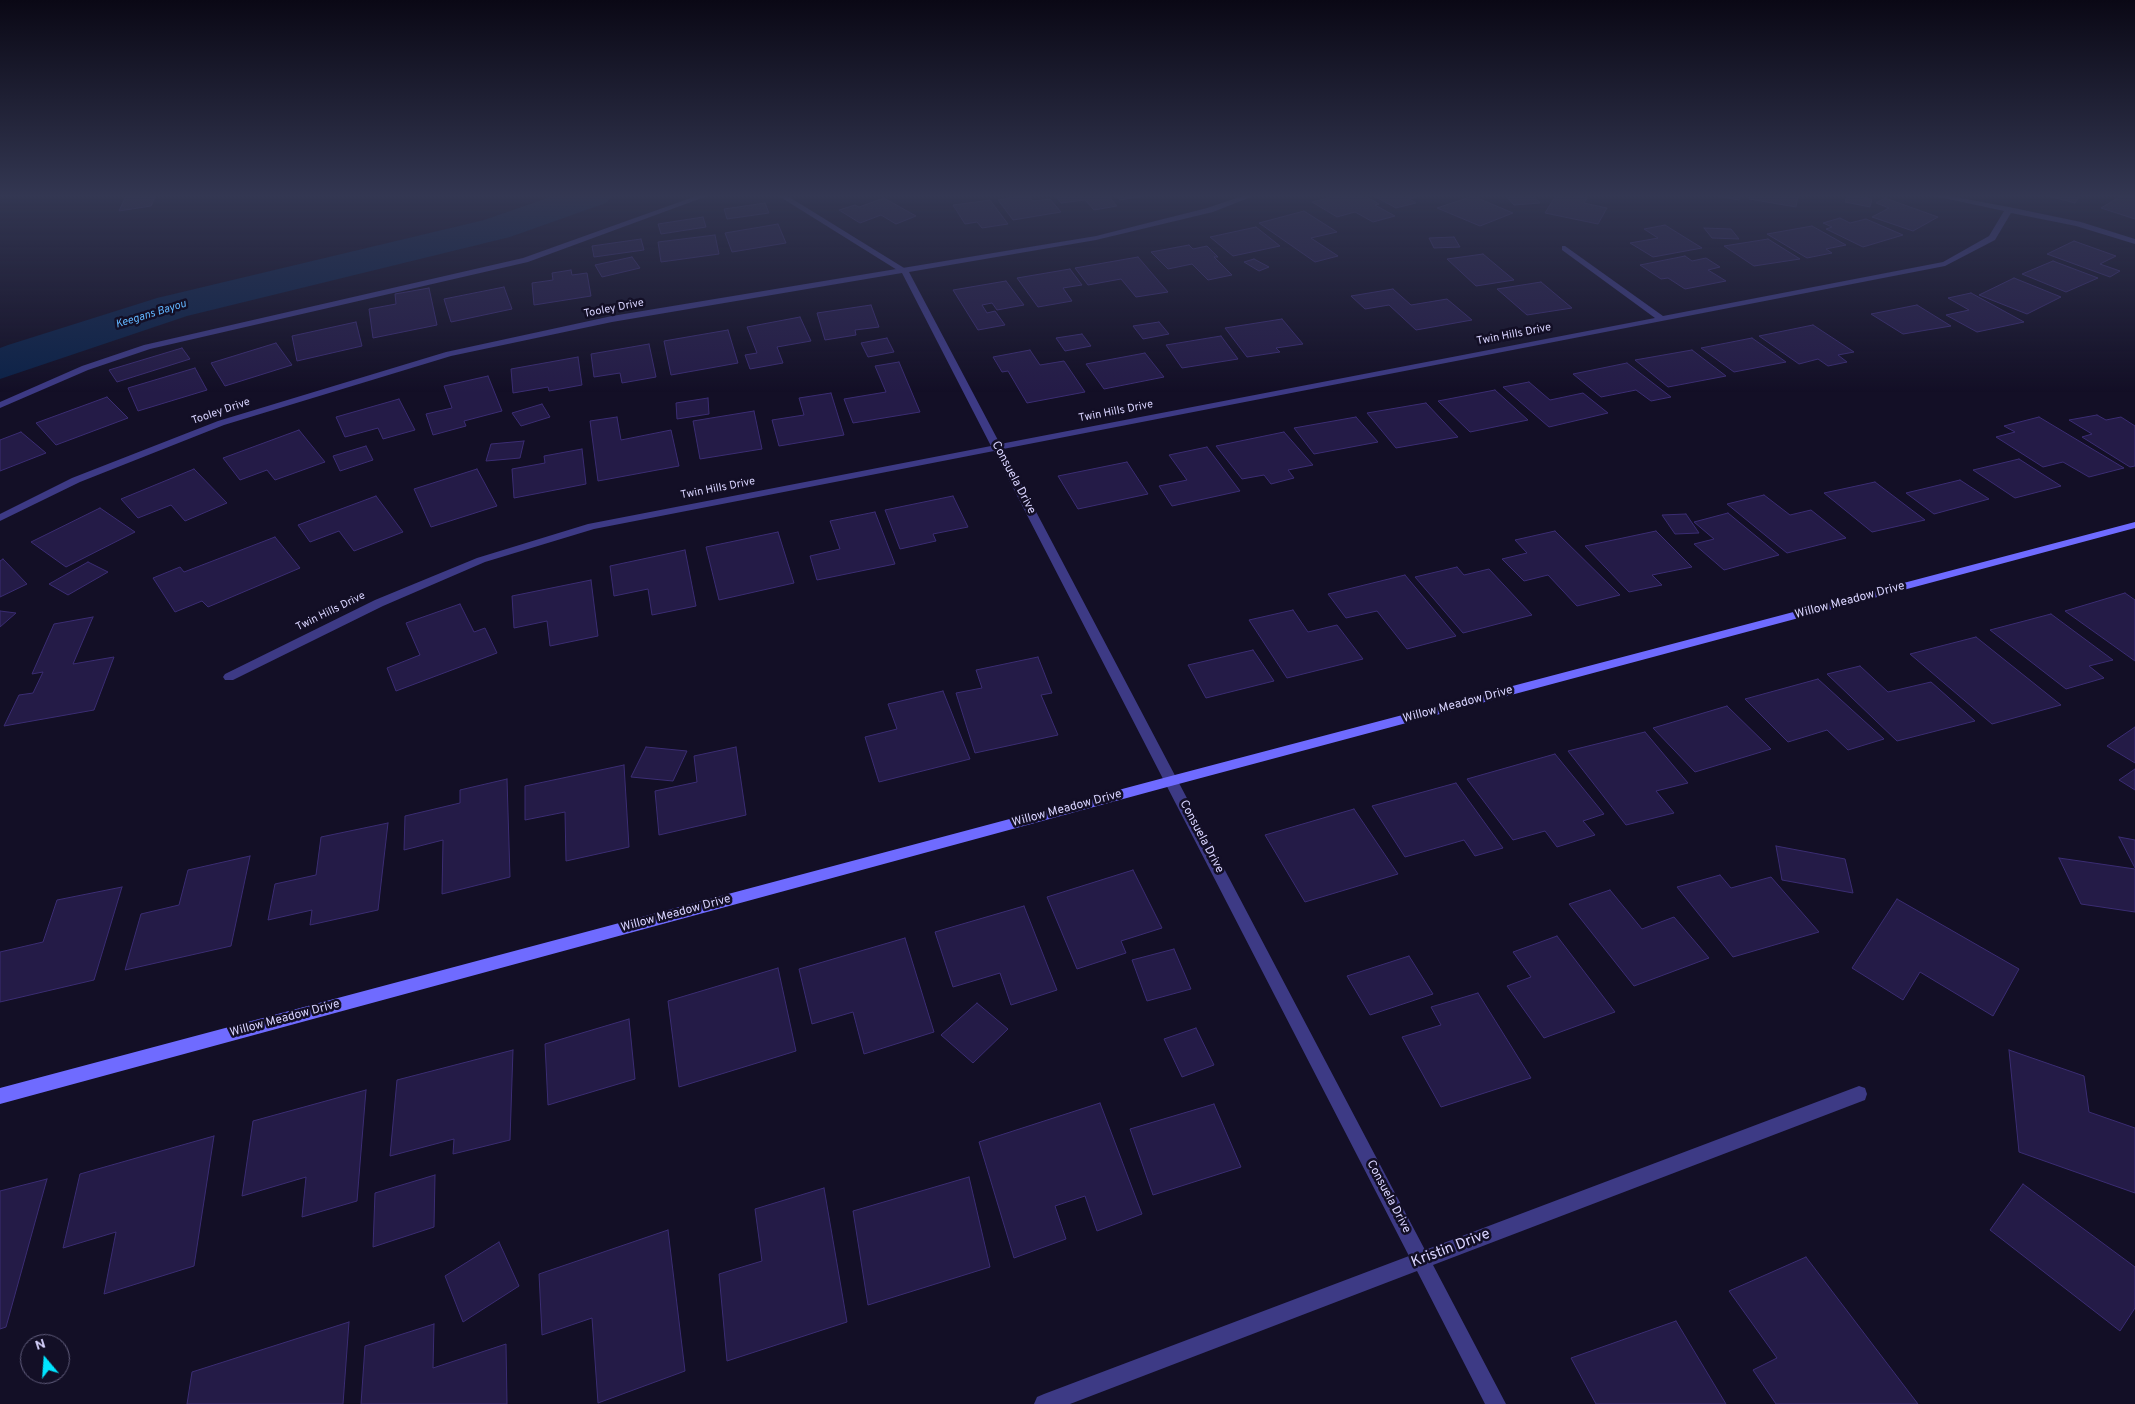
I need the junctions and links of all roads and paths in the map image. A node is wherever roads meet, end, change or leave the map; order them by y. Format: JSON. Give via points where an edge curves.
{"nodes":[{"id":1,"x":522,"y":261,"type":"edge"},
{"id":2,"x":888,"y":261,"type":"edge"},
{"id":3,"x":966,"y":261,"type":"edge"},
{"id":4,"x":1582,"y":261,"type":"edge"},
{"id":5,"x":1950,"y":261,"type":"edge"},
{"id":6,"x":905,"y":271,"type":"junction"},
{"id":7,"x":1662,"y":319,"type":"junction"},
{"id":8,"x":0,"y":405,"type":"edge"},
{"id":9,"x":998,"y":448,"type":"junction"},
{"id":10,"x":0,"y":518,"type":"edge"},
{"id":11,"x":2135,"y":525,"type":"edge"},
{"id":12,"x":229,"y":677,"type":"dead end"},
{"id":13,"x":1171,"y":781,"type":"junction"},
{"id":14,"x":1859,"y":1094,"type":"dead end"},
{"id":15,"x":0,"y":1096,"type":"edge"},
{"id":16,"x":1421,"y":1261,"type":"junction"},
{"id":17,"x":1044,"y":1404,"type":"edge"},
{"id":18,"x":1496,"y":1404,"type":"edge"}],
"edges":[{"from":1,"to":8,"type":"street","via":[[147,347],[85,368]]},
{"from":2,"to":6,"type":"street"},
{"from":3,"to":6,"type":"street","name":"Tooley Drive"},
{"from":4,"to":7,"type":"street"},
{"from":5,"to":7,"type":"street","name":"Twin Hills Drive"},
{"from":6,"to":9,"type":"street","name":"Consuela Drive"},
{"from":6,"to":10,"type":"street","name":"Tooley Drive","via":[[612,319],[449,354],[221,423],[76,480]]},
{"from":7,"to":9,"type":"street","name":"Twin Hills Drive"},
{"from":9,"to":12,"type":"street","name":"Twin Hills Drive","via":[[592,526],[481,560],[404,592]]},
{"from":9,"to":13,"type":"street","name":"Consuela Drive"},
{"from":11,"to":13,"type":"street","name":"Willow Meadow Drive"},
{"from":13,"to":15,"type":"street","name":"Willow Meadow Drive"},
{"from":13,"to":16,"type":"street","name":"Consuela Drive"},
{"from":14,"to":16,"type":"street","name":"Kristin Drive"},
{"from":16,"to":17,"type":"street","name":"Kristin Drive"},
{"from":16,"to":18,"type":"street","name":"Consuela Drive"}]}
